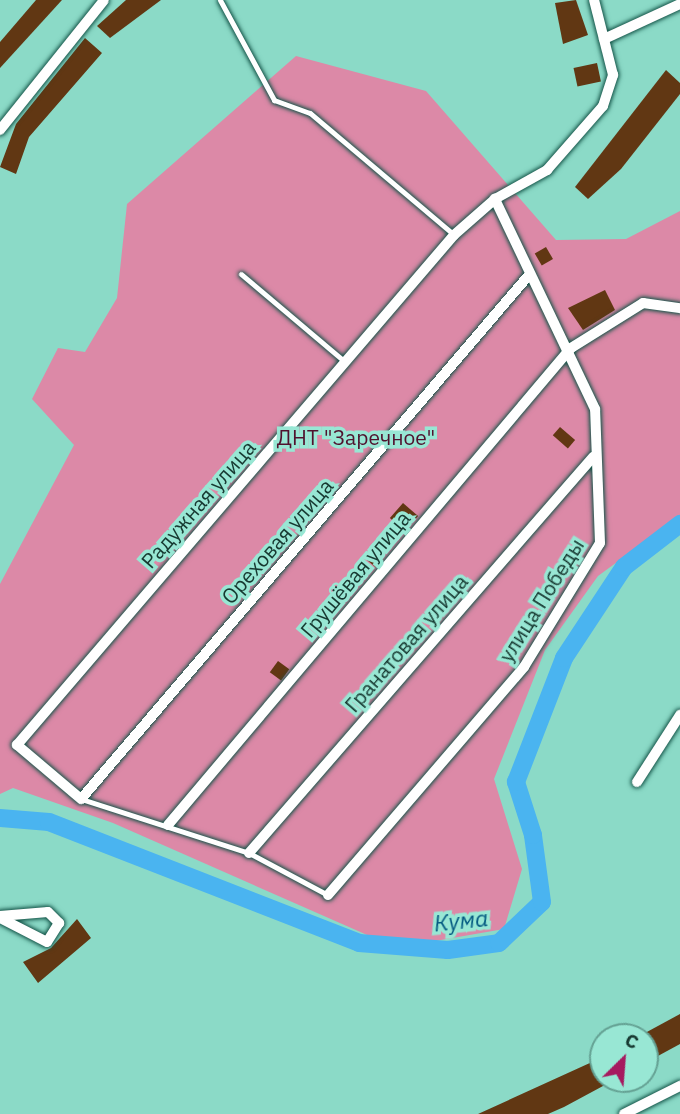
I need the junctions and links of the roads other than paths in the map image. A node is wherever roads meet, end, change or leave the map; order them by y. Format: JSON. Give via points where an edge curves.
{"nodes":[{"id":1,"x":104,"y":0,"type":"edge"},
{"id":2,"x":220,"y":0,"type":"edge"},
{"id":3,"x":594,"y":0,"type":"edge"},
{"id":4,"x":680,"y":4,"type":"edge"},
{"id":5,"x":604,"y":39,"type":"junction"},
{"id":6,"x":0,"y":130,"type":"edge"},
{"id":7,"x":495,"y":199,"type":"junction"},
{"id":8,"x":454,"y":235,"type":"junction"},
{"id":9,"x":241,"y":274,"type":"dead end"},
{"id":10,"x":529,"y":275,"type":"junction"},
{"id":11,"x":680,"y":308,"type":"edge"},
{"id":12,"x":571,"y":348,"type":"junction"},
{"id":13,"x":345,"y":362,"type":"junction"},
{"id":14,"x":593,"y":457,"type":"junction"},
{"id":15,"x":680,"y":715,"type":"edge"},
{"id":16,"x":637,"y":782,"type":"dead end"},
{"id":17,"x":81,"y":799,"type":"junction"},
{"id":18,"x":168,"y":825,"type":"junction"},
{"id":19,"x":249,"y":853,"type":"junction"},
{"id":20,"x":328,"y":895,"type":"joint"},
{"id":21,"x":0,"y":917,"type":"edge"},
{"id":22,"x":680,"y":1086,"type":"edge"},
{"id":23,"x":624,"y":1114,"type":"edge"}],
"edges":[{"from":1,"to":6,"type":"street"},
{"from":2,"to":8,"type":"lane","via":[[274,100],[310,113]]},
{"from":3,"to":5,"type":"street"},
{"from":4,"to":5,"type":"street"},
{"from":5,"to":7,"type":"street","via":[[612,75],[603,107],[547,170]]},
{"from":7,"to":8,"type":"street","name":"Радужная улица"},
{"from":7,"to":10,"type":"street","name":"улица Победы"},
{"from":8,"to":13,"type":"street","name":"Радужная улица"},
{"from":9,"to":13,"type":"lane"},
{"from":10,"to":12,"type":"street","name":"улица Победы"},
{"from":10,"to":17,"type":"street","name":"Ореховая улица"},
{"from":11,"to":12,"type":"street","name":"Грушёвая улица","via":[[643,303]]},
{"from":12,"to":14,"type":"street","name":"улица Победы","via":[[595,409]]},
{"from":12,"to":18,"type":"street","name":"Грушёвая улица"},
{"from":13,"to":17,"type":"street","name":"Радужная улица","via":[[17,745]]},
{"from":14,"to":19,"type":"street","name":"Гранатовая улица"},
{"from":14,"to":20,"type":"street","name":"улица Победы","via":[[600,543],[524,667]]},
{"from":15,"to":16,"type":"street"},
{"from":17,"to":18,"type":"lane"},
{"from":18,"to":19,"type":"lane"},
{"from":19,"to":20,"type":"lane"},
{"from":21,"to":21,"type":"street","via":[[48,912],[60,923],[47,942]]},
{"from":22,"to":23,"type":"street"}]}
